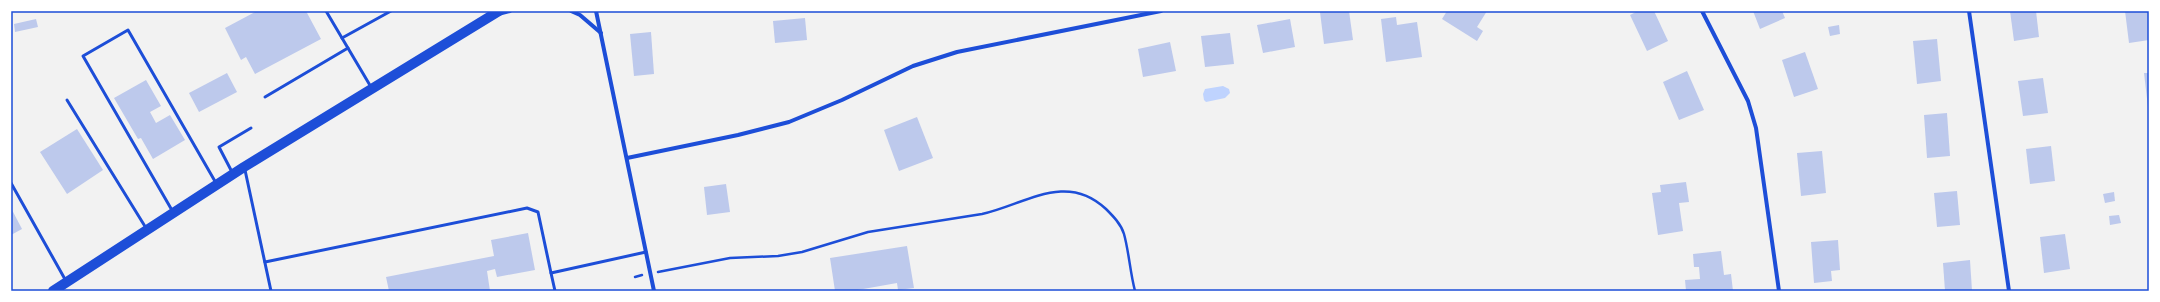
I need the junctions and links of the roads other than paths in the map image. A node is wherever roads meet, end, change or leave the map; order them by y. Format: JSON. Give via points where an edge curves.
{"nodes":[{"id":1,"x":326,"y":11,"type":"edge"},
{"id":2,"x":391,"y":11,"type":"edge"},
{"id":3,"x":510,"y":11,"type":"edge"},
{"id":4,"x":571,"y":11,"type":"edge"},
{"id":5,"x":596,"y":11,"type":"edge"},
{"id":6,"x":1161,"y":11,"type":"edge"},
{"id":7,"x":1702,"y":11,"type":"edge"},
{"id":8,"x":1969,"y":11,"type":"edge"},
{"id":9,"x":494,"y":12,"type":"edge"},
{"id":10,"x":601,"y":32,"type":"junction"},
{"id":11,"x":342,"y":38,"type":"junction"},
{"id":12,"x":348,"y":48,"type":"junction"},
{"id":13,"x":372,"y":89,"type":"junction"},
{"id":14,"x":265,"y":97,"type":"dead end"},
{"id":15,"x":67,"y":100,"type":"dead end"},
{"id":16,"x":251,"y":128,"type":"dead end"},
{"id":17,"x":627,"y":158,"type":"junction"},
{"id":18,"x":244,"y":167,"type":"junction"},
{"id":19,"x":233,"y":174,"type":"junction"},
{"id":20,"x":11,"y":183,"type":"edge"},
{"id":21,"x":217,"y":184,"type":"junction"},
{"id":22,"x":173,"y":213,"type":"junction"},
{"id":23,"x":147,"y":229,"type":"junction"},
{"id":24,"x":646,"y":252,"type":"junction"},
{"id":25,"x":265,"y":262,"type":"junction"},
{"id":26,"x":551,"y":273,"type":"junction"},
{"id":27,"x":67,"y":282,"type":"junction"},
{"id":28,"x":53,"y":291,"type":"edge"},
{"id":29,"x":271,"y":291,"type":"edge"},
{"id":30,"x":555,"y":291,"type":"edge"},
{"id":31,"x":654,"y":291,"type":"edge"},
{"id":32,"x":1779,"y":291,"type":"edge"},
{"id":33,"x":2009,"y":291,"type":"edge"}],
"edges":[{"from":1,"to":11,"type":"lane"},
{"from":2,"to":11,"type":"lane"},
{"from":3,"to":9,"type":"street"},
{"from":4,"to":10,"type":"street"},
{"from":5,"to":10,"type":"street"},
{"from":6,"to":17,"type":"street","via":[[957,52],[913,66],[789,122]]},
{"from":7,"to":32,"type":"street","via":[[1748,101],[1756,128]]},
{"from":8,"to":33,"type":"street"},
{"from":9,"to":13,"type":"main road"},
{"from":10,"to":17,"type":"street"},
{"from":11,"to":12,"type":"lane"},
{"from":12,"to":13,"type":"lane"},
{"from":12,"to":14,"type":"lane"},
{"from":13,"to":18,"type":"main road"},
{"from":15,"to":23,"type":"lane"},
{"from":16,"to":19,"type":"lane","via":[[219,147]]},
{"from":17,"to":24,"type":"street"},
{"from":18,"to":19,"type":"main road"},
{"from":18,"to":25,"type":"lane"},
{"from":19,"to":21,"type":"main road"},
{"from":20,"to":27,"type":"lane"},
{"from":21,"to":22,"type":"main road"},
{"from":21,"to":22,"type":"lane","via":[[128,30],[83,56]]},
{"from":22,"to":23,"type":"main road"},
{"from":23,"to":27,"type":"main road"},
{"from":24,"to":26,"type":"lane"},
{"from":24,"to":31,"type":"street"},
{"from":25,"to":26,"type":"lane","via":[[527,208],[538,212]]},
{"from":25,"to":29,"type":"lane"},
{"from":26,"to":30,"type":"lane"},
{"from":27,"to":28,"type":"main road"}]}
